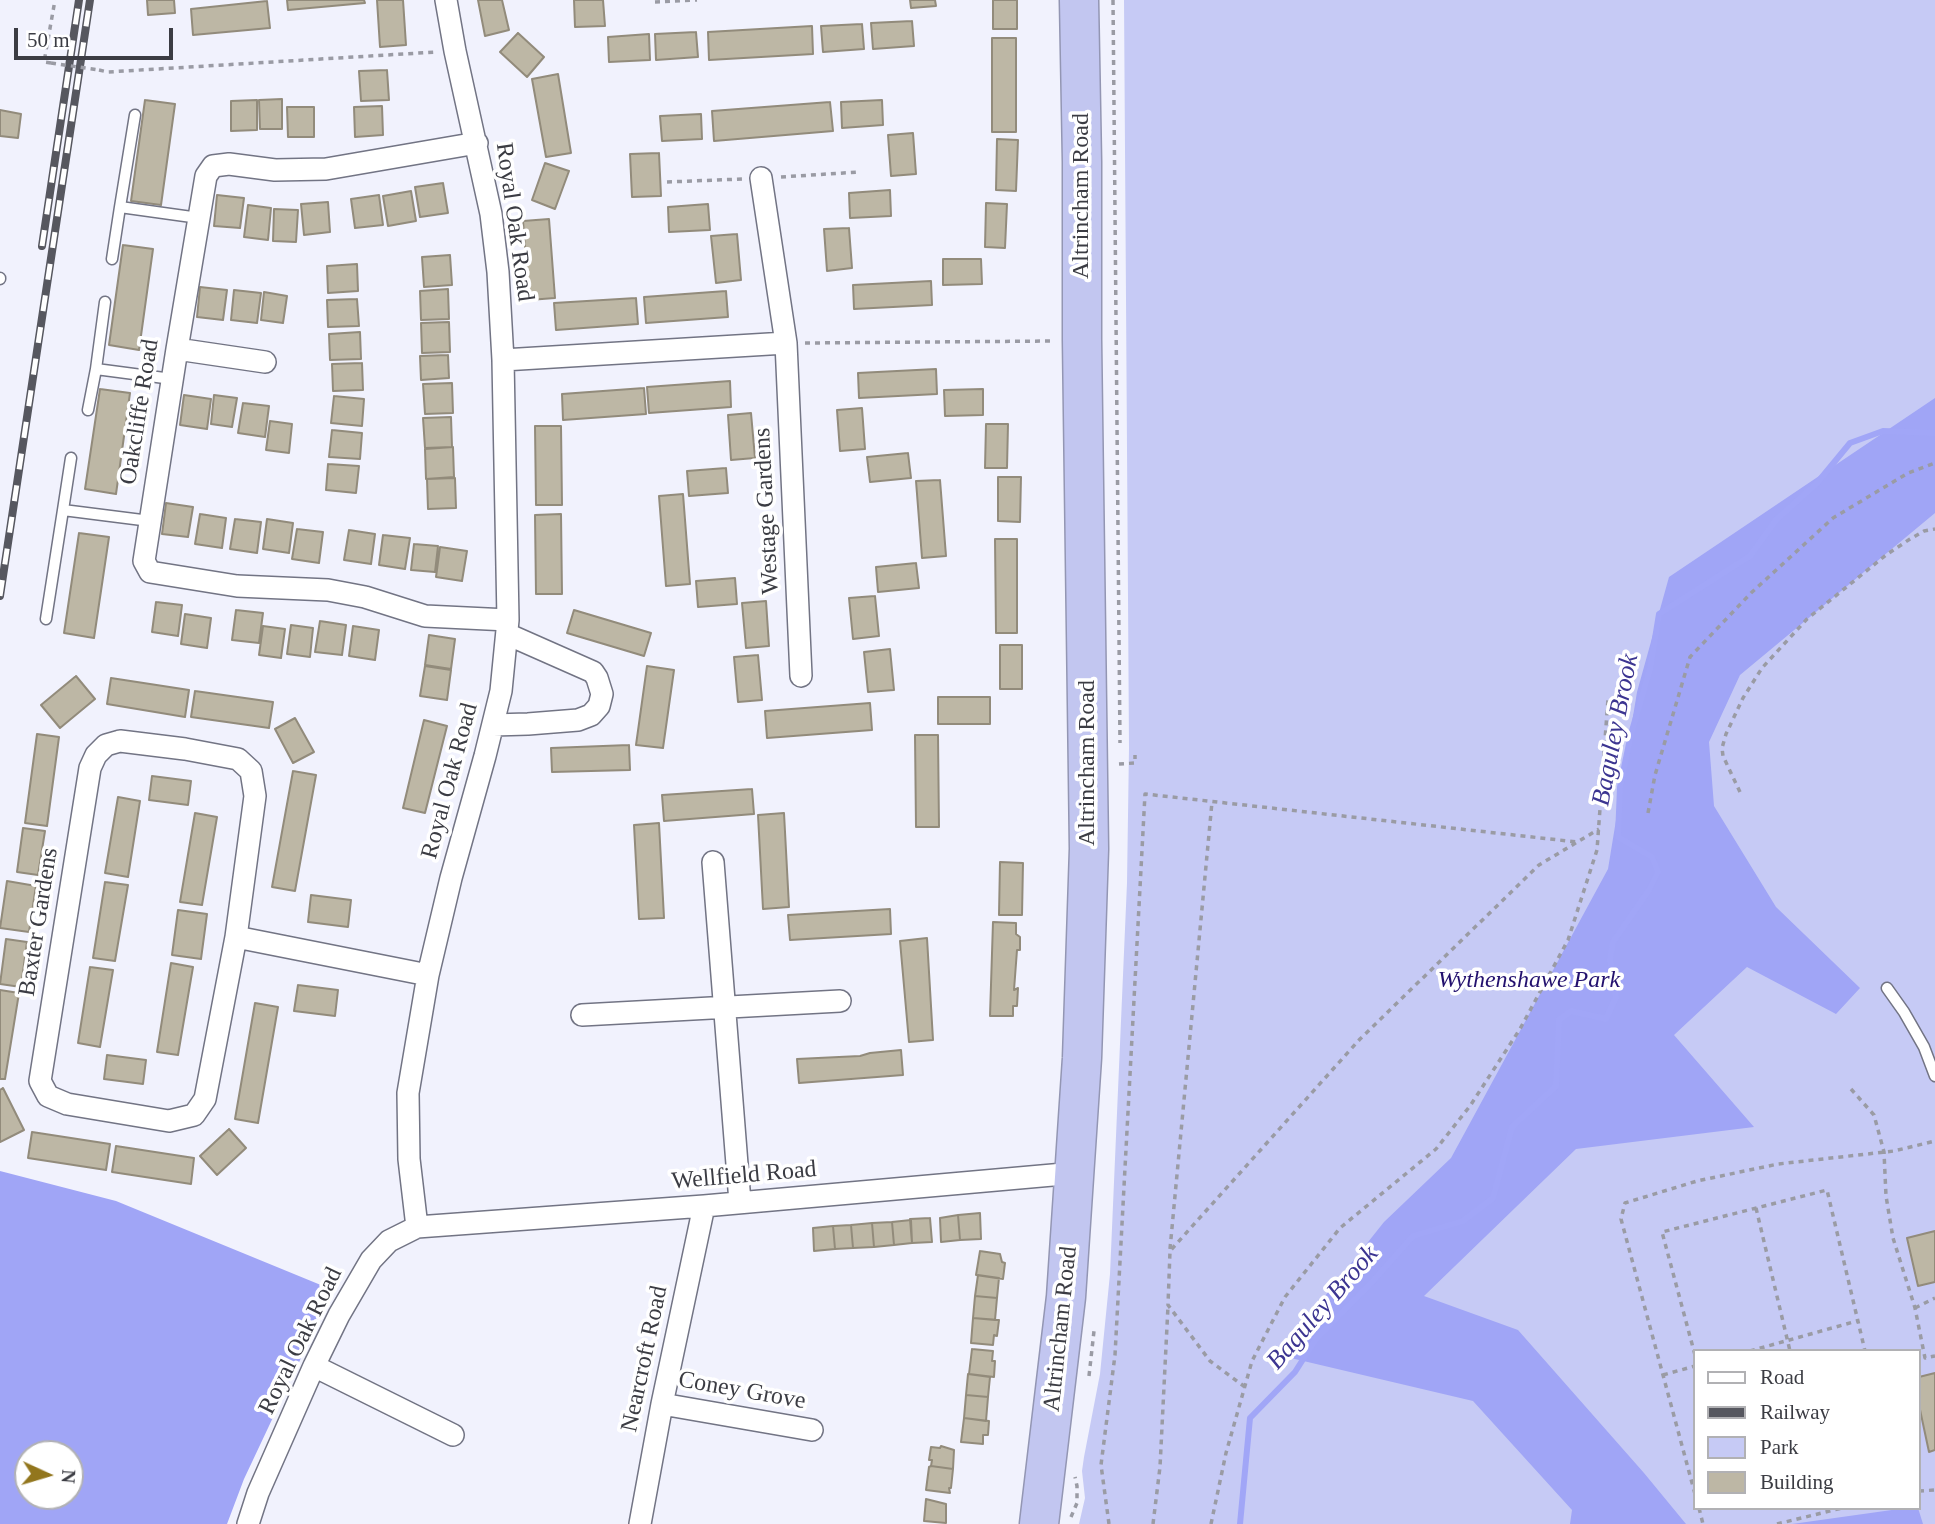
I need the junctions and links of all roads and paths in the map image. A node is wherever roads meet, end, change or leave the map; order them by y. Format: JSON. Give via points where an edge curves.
{"nodes":[{"id":1,"x":55,"y":0,"type":"edge"},
{"id":2,"x":446,"y":0,"type":"edge"},
{"id":3,"x":697,"y":0,"type":"edge"},
{"id":4,"x":1079,"y":0,"type":"edge"},
{"id":5,"x":655,"y":2,"type":"dead end"},
{"id":6,"x":455,"y":51,"type":"junction"},
{"id":7,"x":135,"y":115,"type":"dead end"},
{"id":8,"x":477,"y":143,"type":"junction"},
{"id":9,"x":761,"y":178,"type":"dead end"},
{"id":10,"x":120,"y":207,"type":"junction"},
{"id":11,"x":199,"y":218,"type":"junction"},
{"id":12,"x":113,"y":259,"type":"dead end"},
{"id":13,"x":105,"y":302,"type":"dead end"},
{"id":14,"x":1082,"y":340,"type":"junction"},
{"id":15,"x":786,"y":343,"type":"junction"},
{"id":16,"x":177,"y":349,"type":"junction"},
{"id":17,"x":503,"y":360,"type":"junction"},
{"id":18,"x":265,"y":362,"type":"dead end"},
{"id":19,"x":96,"y":369,"type":"junction"},
{"id":20,"x":172,"y":379,"type":"junction"},
{"id":21,"x":88,"y":410,"type":"dead end"},
{"id":22,"x":71,"y":458,"type":"dead end"},
{"id":23,"x":1935,"y":463,"type":"edge"},
{"id":24,"x":63,"y":510,"type":"junction"},
{"id":25,"x":150,"y":521,"type":"junction"},
{"id":26,"x":1935,"y":529,"type":"edge"},
{"id":27,"x":46,"y":619,"type":"dead end"},
{"id":28,"x":507,"y":627,"type":"junction"},
{"id":29,"x":801,"y":676,"type":"dead end"},
{"id":30,"x":1608,"y":699,"type":"dead end"},
{"id":31,"x":493,"y":724,"type":"junction"},
{"id":32,"x":1135,"y":755,"type":"dead end"},
{"id":33,"x":1119,"y":764,"type":"dead end"},
{"id":34,"x":1740,"y":792,"type":"dead end"},
{"id":35,"x":1212,"y":802,"type":"junction"},
{"id":36,"x":1648,"y":813,"type":"dead end"},
{"id":37,"x":1599,"y":829,"type":"junction"},
{"id":38,"x":1577,"y":842,"type":"junction"},
{"id":39,"x":713,"y":862,"type":"dead end"},
{"id":40,"x":236,"y":937,"type":"junction"},
{"id":41,"x":428,"y":975,"type":"junction"},
{"id":42,"x":1887,"y":988,"type":"dead end"},
{"id":43,"x":840,"y":1001,"type":"dead end"},
{"id":44,"x":724,"y":1007,"type":"junction"},
{"id":45,"x":582,"y":1015,"type":"dead end"},
{"id":46,"x":1935,"y":1041,"type":"edge"},
{"id":47,"x":1924,"y":1047,"type":"junction"},
{"id":48,"x":1935,"y":1076,"type":"edge"},
{"id":49,"x":1850,"y":1089,"type":"dead end"},
{"id":50,"x":1935,"y":1142,"type":"edge"},
{"id":51,"x":1884,"y":1152,"type":"junction"},
{"id":52,"x":1075,"y":1173,"type":"junction"},
{"id":53,"x":740,"y":1202,"type":"junction"},
{"id":54,"x":704,"y":1206,"type":"junction"},
{"id":55,"x":1756,"y":1208,"type":"junction"},
{"id":56,"x":417,"y":1227,"type":"junction"},
{"id":57,"x":1170,"y":1251,"type":"junction"},
{"id":58,"x":1935,"y":1298,"type":"edge"},
{"id":59,"x":1168,"y":1306,"type":"junction"},
{"id":60,"x":1915,"y":1308,"type":"junction"},
{"id":61,"x":1857,"y":1321,"type":"junction"},
{"id":62,"x":1787,"y":1340,"type":"junction"},
{"id":63,"x":1757,"y":1349,"type":"edge"},
{"id":64,"x":1789,"y":1349,"type":"edge"},
{"id":65,"x":1864,"y":1349,"type":"edge"},
{"id":66,"x":1694,"y":1351,"type":"edge"},
{"id":67,"x":1935,"y":1356,"type":"edge"},
{"id":68,"x":314,"y":1366,"type":"junction"},
{"id":69,"x":1694,"y":1366,"type":"edge"},
{"id":70,"x":1663,"y":1375,"type":"junction"},
{"id":71,"x":1245,"y":1387,"type":"junction"},
{"id":72,"x":662,"y":1404,"type":"junction"},
{"id":73,"x":812,"y":1430,"type":"dead end"},
{"id":74,"x":453,"y":1435,"type":"dead end"},
{"id":75,"x":1694,"y":1490,"type":"edge"},
{"id":76,"x":1834,"y":1510,"type":"edge"},
{"id":77,"x":248,"y":1524,"type":"edge"},
{"id":78,"x":640,"y":1524,"type":"edge"},
{"id":79,"x":1039,"y":1524,"type":"edge"},
{"id":80,"x":1109,"y":1524,"type":"edge"},
{"id":81,"x":1153,"y":1524,"type":"edge"},
{"id":82,"x":1211,"y":1524,"type":"edge"},
{"id":83,"x":1776,"y":1524,"type":"edge"}],
"edges":[{"from":1,"to":6,"type":"path","bridge":true,"via":[[44,62],[108,72]]},
{"from":2,"to":6,"type":"street","name":"Royal Oak Road"},
{"from":3,"to":5,"type":"path"},
{"from":4,"to":14,"type":"highway","name":"Altrincham Road"},
{"from":6,"to":8,"type":"street","name":"Royal Oak Road"},
{"from":7,"to":10,"type":"lane"},
{"from":8,"to":11,"type":"street","name":"Oakcliffe Road","via":[[326,169],[213,166],[206,176]]},
{"from":8,"to":17,"type":"street","name":"Royal Oak Road","via":[[497,260]]},
{"from":9,"to":15,"type":"street","name":"Westage Gardens"},
{"from":10,"to":11,"type":"lane"},
{"from":10,"to":12,"type":"lane"},
{"from":11,"to":16,"type":"street","name":"Oakcliffe Road"},
{"from":13,"to":19,"type":"lane"},
{"from":14,"to":15,"type":"path"},
{"from":14,"to":52,"type":"highway","name":"Altrincham Road","via":[[1089,849]]},
{"from":15,"to":17,"type":"street"},
{"from":15,"to":29,"type":"street","name":"Westage Gardens"},
{"from":16,"to":18,"type":"street"},
{"from":16,"to":20,"type":"street","name":"Oakcliffe Road"},
{"from":17,"to":28,"type":"street","name":"Royal Oak Road"},
{"from":19,"to":20,"type":"lane"},
{"from":19,"to":21,"type":"lane"},
{"from":20,"to":25,"type":"street","name":"Oakcliffe Road"},
{"from":22,"to":24,"type":"lane"},
{"from":23,"to":36,"type":"path","via":[[1908,473],[1833,518],[1690,657]]},
{"from":24,"to":25,"type":"lane"},
{"from":24,"to":27,"type":"lane"},
{"from":25,"to":28,"type":"street","name":"Oakcliffe Road","via":[[144,561],[150,572],[237,586],[328,590],[425,616]]},
{"from":26,"to":34,"type":"path","via":[[1886,555],[1807,619],[1762,668],[1743,698],[1722,748]]},
{"from":28,"to":31,"type":"street","name":"Royal Oak Road"},
{"from":28,"to":31,"type":"street","via":[[593,672],[602,694],[591,715],[578,720]]},
{"from":30,"to":37,"type":"path"},
{"from":31,"to":41,"type":"street","name":"Royal Oak Road"},
{"from":32,"to":33,"type":"path","via":[[1135,763]]},
{"from":35,"to":38,"type":"path"},
{"from":35,"to":57,"type":"path"},
{"from":35,"to":80,"type":"path","via":[[1145,794],[1115,1355],[1101,1465]]},
{"from":37,"to":38,"type":"path"},
{"from":37,"to":71,"type":"path","via":[[1597,850],[1568,940],[1520,1029],[1436,1149],[1340,1228],[1285,1297],[1252,1361]]},
{"from":38,"to":57,"type":"path","via":[[1539,865],[1360,1039]]},
{"from":39,"to":44,"type":"street"},
{"from":40,"to":40,"type":"street","name":"Baxter Gardens","via":[[255,796],[251,771],[238,759],[185,749],[120,741],[106,745],[90,768],[40,1081],[48,1096],[67,1104],[169,1121],[194,1115],[205,1099]]},
{"from":40,"to":41,"type":"street"},
{"from":41,"to":56,"type":"street","name":"Royal Oak Road","via":[[408,1093]]},
{"from":42,"to":47,"type":"lane"},
{"from":43,"to":44,"type":"street"},
{"from":44,"to":45,"type":"street"},
{"from":44,"to":53,"type":"street"},
{"from":46,"to":47,"type":"lane"},
{"from":47,"to":48,"type":"lane"},
{"from":49,"to":51,"type":"path","via":[[1874,1115]]},
{"from":50,"to":51,"type":"path"},
{"from":51,"to":60,"type":"path","via":[[1893,1238]]},
{"from":51,"to":70,"type":"path","via":[[1778,1164],[1697,1181],[1625,1203],[1621,1219]]},
{"from":52,"to":53,"type":"street","name":"Wellfield Road"},
{"from":52,"to":79,"type":"highway","name":"Altrincham Road","via":[[1066,1297]]},
{"from":53,"to":54,"type":"street","name":"Wellfield Road"},
{"from":54,"to":56,"type":"street","name":"Wellfield Road"},
{"from":54,"to":72,"type":"street","name":"Nearcroft Road"},
{"from":55,"to":61,"type":"path","via":[[1827,1190]]},
{"from":55,"to":62,"type":"path"},
{"from":55,"to":66,"type":"path","via":[[1662,1232]]},
{"from":56,"to":68,"type":"street","name":"Royal Oak Road","via":[[389,1241],[371,1260]]},
{"from":57,"to":59,"type":"path"},
{"from":58,"to":60,"type":"path"},
{"from":59,"to":71,"type":"path","via":[[1210,1361]]},
{"from":59,"to":81,"type":"path"},
{"from":60,"to":67,"type":"path","via":[[1925,1358]]},
{"from":61,"to":62,"type":"path"},
{"from":61,"to":65,"type":"path"},
{"from":62,"to":63,"type":"path"},
{"from":62,"to":64,"type":"path"},
{"from":68,"to":74,"type":"street"},
{"from":68,"to":77,"type":"street","name":"Royal Oak Road"},
{"from":69,"to":70,"type":"path"},
{"from":70,"to":75,"type":"path"},
{"from":71,"to":82,"type":"path"},
{"from":72,"to":73,"type":"street","name":"Coney Grove"},
{"from":72,"to":78,"type":"street","name":"Nearcroft Road"},
{"from":76,"to":83,"type":"path"}]}
